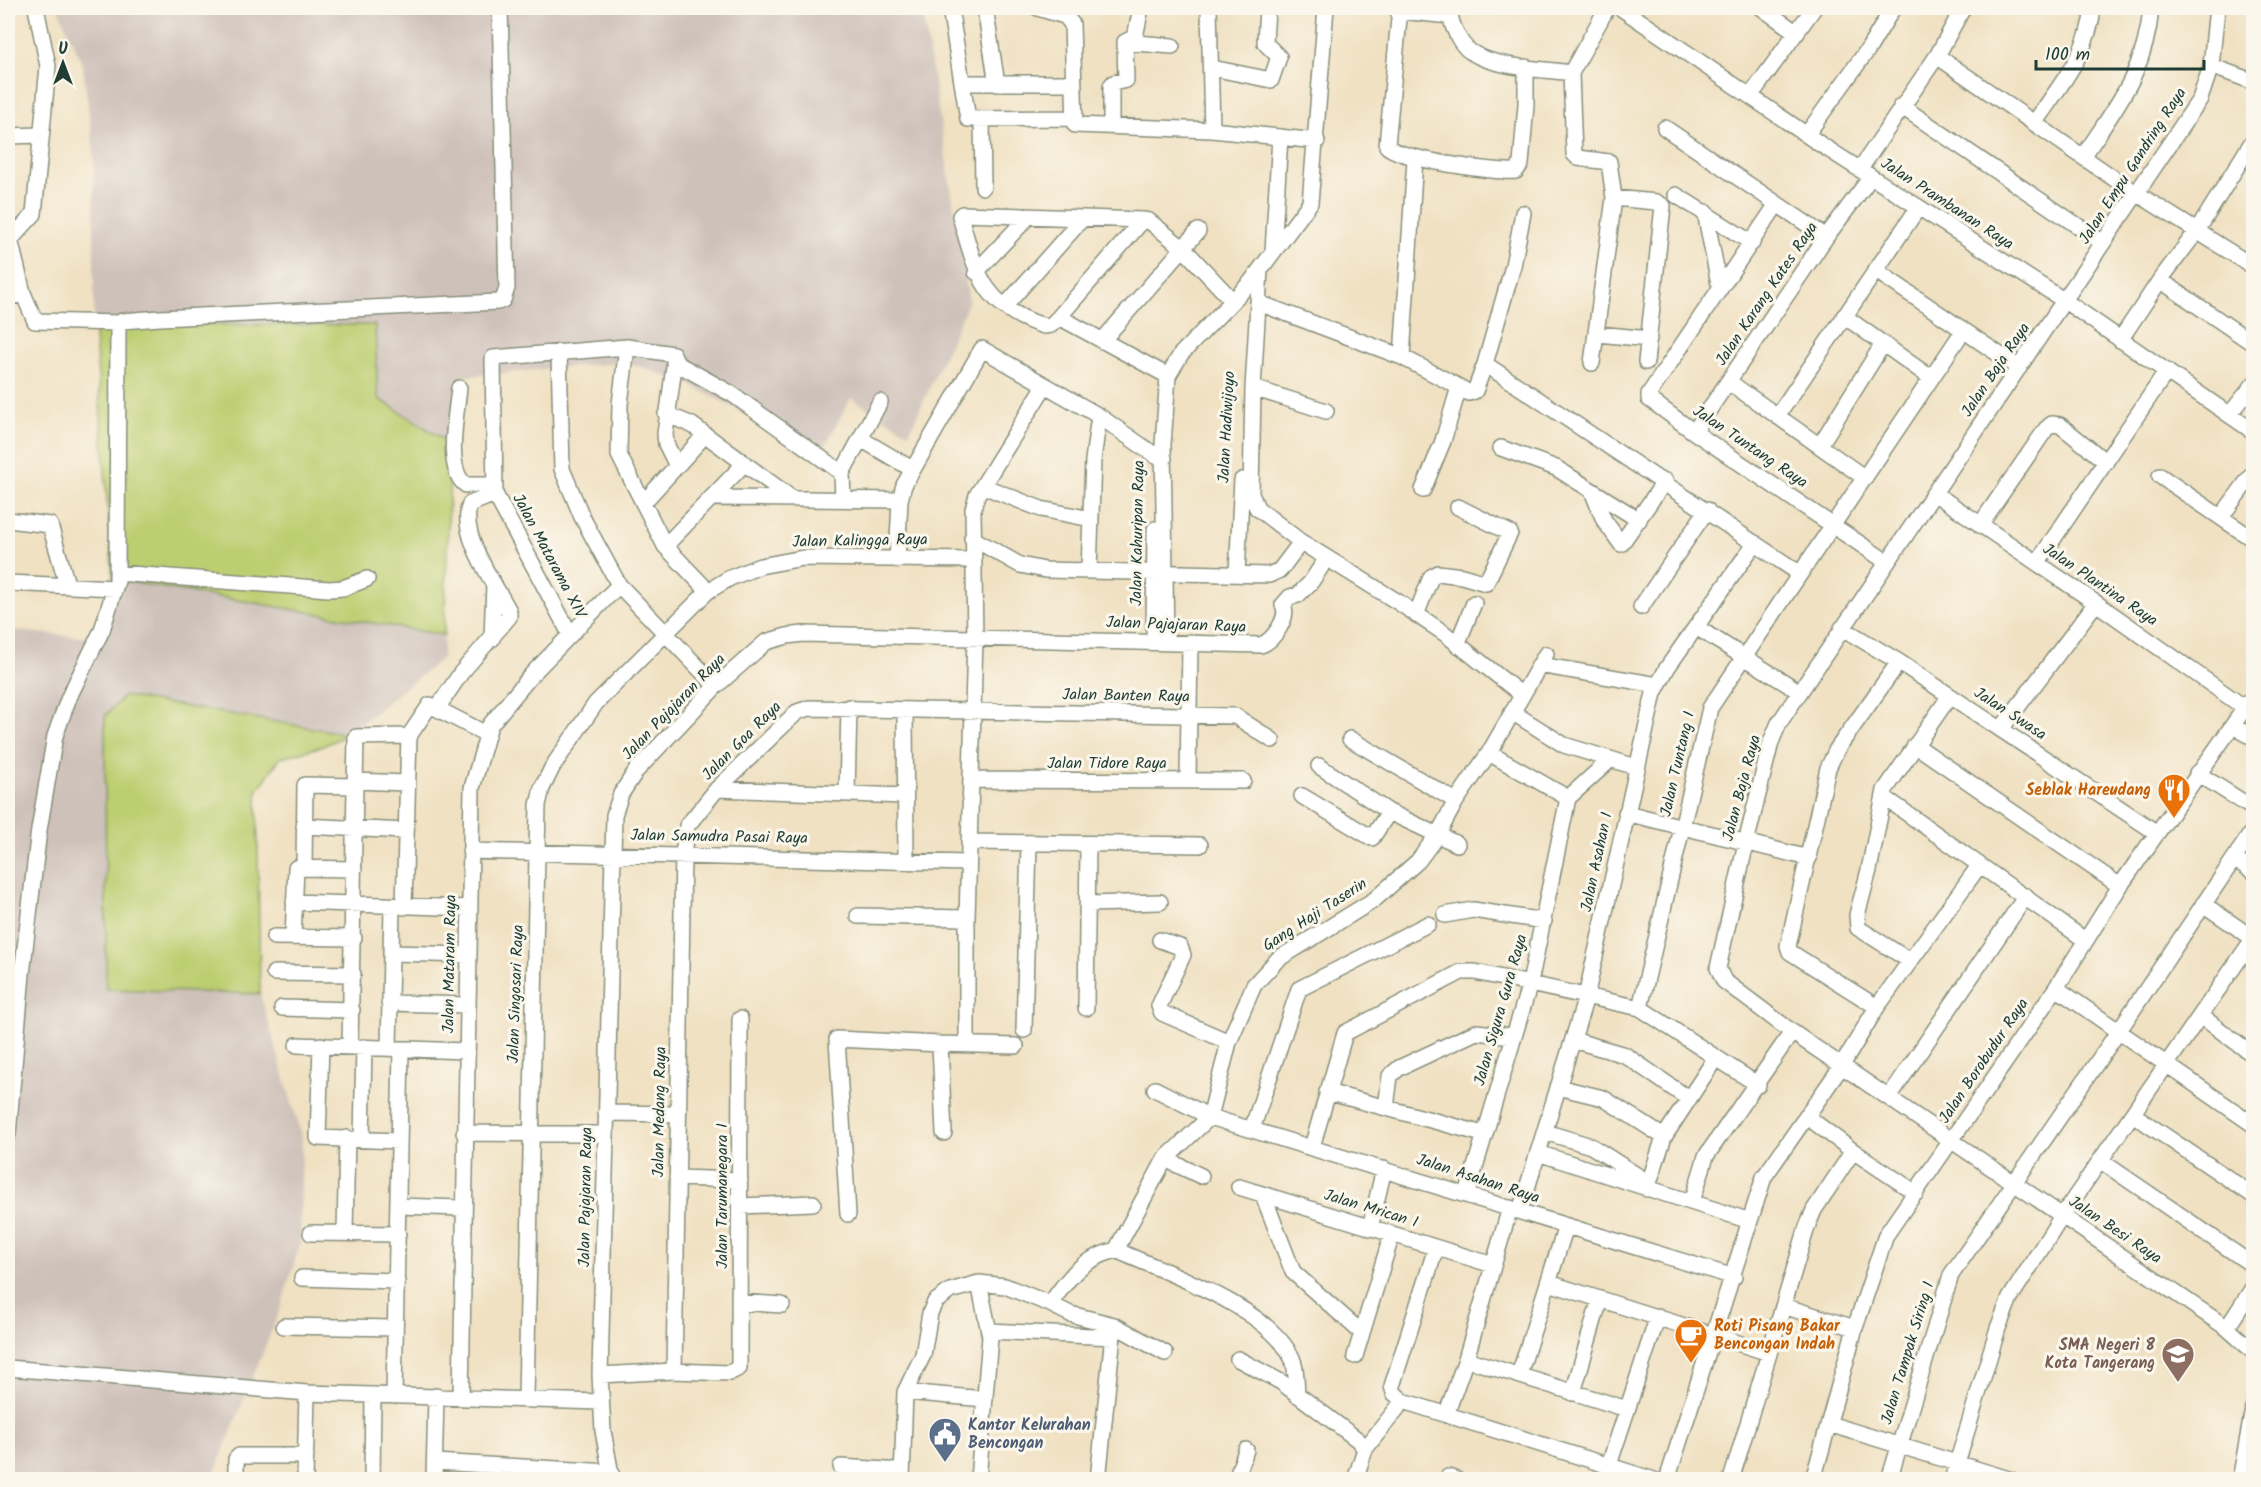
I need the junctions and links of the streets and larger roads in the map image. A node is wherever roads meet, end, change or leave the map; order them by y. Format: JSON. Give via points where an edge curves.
{"nodes":[{"id":1,"x":36,"y":8,"type":"edge"},
{"id":2,"x":500,"y":8,"type":"edge"},
{"id":3,"x":950,"y":8,"type":"edge"},
{"id":4,"x":985,"y":8,"type":"edge"},
{"id":5,"x":1038,"y":8,"type":"edge"},
{"id":6,"x":1141,"y":8,"type":"edge"},
{"id":7,"x":1209,"y":8,"type":"edge"},
{"id":8,"x":1267,"y":8,"type":"edge"},
{"id":9,"x":1326,"y":8,"type":"edge"},
{"id":10,"x":1606,"y":8,"type":"edge"},
{"id":11,"x":1621,"y":8,"type":"edge"},
{"id":12,"x":1762,"y":8,"type":"edge"},
{"id":13,"x":1814,"y":8,"type":"edge"},
{"id":14,"x":1893,"y":8,"type":"edge"},
{"id":15,"x":1963,"y":8,"type":"edge"},
{"id":16,"x":2093,"y":8,"type":"edge"},
{"id":17,"x":2151,"y":8,"type":"edge"},
{"id":18,"x":2217,"y":8,"type":"edge"},
{"id":19,"x":1400,"y":9,"type":"edge"},
{"id":20,"x":1452,"y":12,"type":"edge"},
{"id":21,"x":1797,"y":33,"type":"junction"},
{"id":22,"x":1125,"y":42,"type":"junction"},
{"id":23,"x":1172,"y":46,"type":"dead end"},
{"id":24,"x":1937,"y":56,"type":"junction"},
{"id":25,"x":2211,"y":66,"type":"junction"},
{"id":26,"x":1526,"y":67,"type":"junction"},
{"id":27,"x":1212,"y":68,"type":"junction"},
{"id":28,"x":1571,"y":73,"type":"junction"},
{"id":29,"x":2253,"y":82,"type":"edge"},
{"id":30,"x":963,"y":84,"type":"junction"},
{"id":31,"x":997,"y":84,"type":"junction"},
{"id":32,"x":1073,"y":84,"type":"junction"},
{"id":33,"x":1751,"y":95,"type":"junction"},
{"id":34,"x":1901,"y":106,"type":"junction"},
{"id":35,"x":982,"y":118,"type":"junction"},
{"id":36,"x":1074,"y":121,"type":"junction"},
{"id":37,"x":2035,"y":122,"type":"junction"},
{"id":38,"x":1112,"y":125,"type":"junction"},
{"id":39,"x":1665,"y":128,"type":"dead end"},
{"id":40,"x":1212,"y":130,"type":"junction"},
{"id":41,"x":1807,"y":134,"type":"junction"},
{"id":42,"x":41,"y":135,"type":"junction"},
{"id":43,"x":8,"y":136,"type":"edge"},
{"id":44,"x":1280,"y":137,"type":"junction"},
{"id":45,"x":2253,"y":139,"type":"edge"},
{"id":46,"x":1317,"y":141,"type":"junction"},
{"id":47,"x":2083,"y":156,"type":"junction"},
{"id":48,"x":1414,"y":159,"type":"junction"},
{"id":49,"x":1865,"y":173,"type":"junction"},
{"id":50,"x":983,"y":187,"type":"dead end"},
{"id":51,"x":2137,"y":194,"type":"junction"},
{"id":52,"x":1676,"y":195,"type":"dead end"},
{"id":53,"x":1614,"y":198,"type":"junction"},
{"id":54,"x":1778,"y":204,"type":"junction"},
{"id":55,"x":1918,"y":208,"type":"junction"},
{"id":56,"x":1705,"y":212,"type":"junction"},
{"id":57,"x":1523,"y":213,"type":"dead end"},
{"id":58,"x":1028,"y":217,"type":"junction"},
{"id":59,"x":1083,"y":218,"type":"junction"},
{"id":60,"x":1143,"y":220,"type":"junction"},
{"id":61,"x":1198,"y":231,"type":"dead end"},
{"id":62,"x":2197,"y":231,"type":"junction"},
{"id":63,"x":9,"y":233,"type":"edge"},
{"id":64,"x":1826,"y":237,"type":"junction"},
{"id":65,"x":1752,"y":243,"type":"junction"},
{"id":66,"x":2103,"y":243,"type":"junction"},
{"id":67,"x":1183,"y":248,"type":"junction"},
{"id":68,"x":1272,"y":254,"type":"junction"},
{"id":69,"x":2251,"y":260,"type":"edge"},
{"id":70,"x":1260,"y":270,"type":"junction"},
{"id":71,"x":1875,"y":270,"type":"junction"},
{"id":72,"x":976,"y":272,"type":"junction"},
{"id":73,"x":2160,"y":280,"type":"junction"},
{"id":74,"x":1250,"y":283,"type":"junction"},
{"id":75,"x":1720,"y":289,"type":"junction"},
{"id":76,"x":23,"y":293,"type":"junction"},
{"id":77,"x":8,"y":298,"type":"edge"},
{"id":78,"x":1231,"y":299,"type":"junction"},
{"id":79,"x":2065,"y":301,"type":"junction"},
{"id":80,"x":1259,"y":303,"type":"junction"},
{"id":81,"x":1005,"y":306,"type":"junction"},
{"id":82,"x":1844,"y":316,"type":"junction"},
{"id":83,"x":1053,"y":321,"type":"junction"},
{"id":84,"x":120,"y":323,"type":"junction"},
{"id":85,"x":1963,"y":331,"type":"junction"},
{"id":86,"x":1598,"y":334,"type":"junction"},
{"id":87,"x":1649,"y":339,"type":"junction"},
{"id":88,"x":2120,"y":340,"type":"junction"},
{"id":89,"x":1102,"y":341,"type":"junction"},
{"id":90,"x":1883,"y":344,"type":"junction"},
{"id":91,"x":2253,"y":344,"type":"edge"},
{"id":92,"x":627,"y":347,"type":"junction"},
{"id":93,"x":560,"y":351,"type":"junction"},
{"id":94,"x":1402,"y":357,"type":"junction"},
{"id":95,"x":674,"y":362,"type":"junction"},
{"id":96,"x":1646,"y":362,"type":"dead end"},
{"id":97,"x":1592,"y":363,"type":"dead end"},
{"id":98,"x":1485,"y":364,"type":"junction"},
{"id":99,"x":2019,"y":368,"type":"junction"},
{"id":100,"x":2167,"y":371,"type":"junction"},
{"id":101,"x":1168,"y":376,"type":"junction"},
{"id":102,"x":1931,"y":378,"type":"junction"},
{"id":103,"x":1729,"y":382,"type":"junction"},
{"id":104,"x":2253,"y":384,"type":"edge"},
{"id":105,"x":1044,"y":387,"type":"junction"},
{"id":106,"x":1459,"y":387,"type":"junction"},
{"id":107,"x":459,"y":388,"type":"dead end"},
{"id":108,"x":1253,"y":388,"type":"junction"},
{"id":109,"x":880,"y":402,"type":"dead end"},
{"id":110,"x":1326,"y":411,"type":"dead end"},
{"id":111,"x":666,"y":414,"type":"junction"},
{"id":112,"x":2230,"y":414,"type":"junction"},
{"id":113,"x":1778,"y":415,"type":"junction"},
{"id":114,"x":1099,"y":416,"type":"junction"},
{"id":115,"x":1694,"y":432,"type":"junction"},
{"id":116,"x":2253,"y":432,"type":"edge"},
{"id":117,"x":705,"y":435,"type":"junction"},
{"id":118,"x":861,"y":439,"type":"junction"},
{"id":119,"x":1820,"y":445,"type":"junction"},
{"id":120,"x":1501,"y":448,"type":"dead end"},
{"id":121,"x":1161,"y":452,"type":"junction"},
{"id":122,"x":2106,"y":462,"type":"junction"},
{"id":123,"x":744,"y":464,"type":"junction"},
{"id":124,"x":677,"y":465,"type":"junction"},
{"id":125,"x":912,"y":469,"type":"junction"},
{"id":126,"x":2253,"y":472,"type":"edge"},
{"id":127,"x":842,"y":473,"type":"junction"},
{"id":128,"x":2160,"y":476,"type":"dead end"},
{"id":129,"x":1865,"y":478,"type":"junction"},
{"id":130,"x":1665,"y":481,"type":"junction"},
{"id":131,"x":983,"y":486,"type":"junction"},
{"id":132,"x":495,"y":489,"type":"junction"},
{"id":133,"x":1423,"y":490,"type":"dead end"},
{"id":134,"x":1592,"y":491,"type":"junction"},
{"id":135,"x":1934,"y":494,"type":"junction"},
{"id":136,"x":790,"y":497,"type":"junction"},
{"id":137,"x":715,"y":498,"type":"junction"},
{"id":138,"x":843,"y":499,"type":"junction"},
{"id":139,"x":900,"y":500,"type":"junction"},
{"id":140,"x":643,"y":503,"type":"junction"},
{"id":141,"x":1458,"y":507,"type":"dead end"},
{"id":142,"x":1707,"y":510,"type":"junction"},
{"id":143,"x":2221,"y":518,"type":"junction"},
{"id":144,"x":1091,"y":519,"type":"junction"},
{"id":145,"x":8,"y":520,"type":"edge"},
{"id":146,"x":1639,"y":520,"type":"junction"},
{"id":147,"x":1832,"y":524,"type":"junction"},
{"id":148,"x":1980,"y":525,"type":"junction"},
{"id":149,"x":972,"y":538,"type":"junction"},
{"id":150,"x":2253,"y":540,"type":"edge"},
{"id":151,"x":1301,"y":542,"type":"junction"},
{"id":152,"x":1755,"y":543,"type":"junction"},
{"id":153,"x":665,"y":546,"type":"junction"},
{"id":154,"x":1327,"y":558,"type":"junction"},
{"id":155,"x":897,"y":560,"type":"junction"},
{"id":156,"x":973,"y":560,"type":"junction"},
{"id":157,"x":1887,"y":562,"type":"junction"},
{"id":158,"x":2037,"y":563,"type":"junction"},
{"id":159,"x":1089,"y":571,"type":"junction"},
{"id":160,"x":1160,"y":573,"type":"junction"},
{"id":161,"x":1237,"y":573,"type":"junction"},
{"id":162,"x":1799,"y":573,"type":"junction"},
{"id":163,"x":367,"y":579,"type":"dead end"},
{"id":164,"x":116,"y":581,"type":"junction"},
{"id":165,"x":8,"y":583,"type":"edge"},
{"id":166,"x":67,"y":584,"type":"junction"},
{"id":167,"x":619,"y":585,"type":"junction"},
{"id":168,"x":708,"y":591,"type":"junction"},
{"id":169,"x":1474,"y":603,"type":"dead end"},
{"id":170,"x":2096,"y":603,"type":"junction"},
{"id":171,"x":1641,"y":606,"type":"dead end"},
{"id":172,"x":1416,"y":615,"type":"junction"},
{"id":173,"x":1696,"y":627,"type":"junction"},
{"id":174,"x":1842,"y":628,"type":"junction"},
{"id":175,"x":570,"y":634,"type":"junction"},
{"id":176,"x":665,"y":635,"type":"junction"},
{"id":177,"x":975,"y":639,"type":"junction"},
{"id":178,"x":1160,"y":641,"type":"junction"},
{"id":179,"x":1190,"y":642,"type":"junction"},
{"id":180,"x":1457,"y":645,"type":"junction"},
{"id":181,"x":1743,"y":658,"type":"junction"},
{"id":182,"x":1899,"y":662,"type":"junction"},
{"id":183,"x":1658,"y":685,"type":"junction"},
{"id":184,"x":716,"y":686,"type":"junction"},
{"id":185,"x":1800,"y":692,"type":"junction"},
{"id":186,"x":1522,"y":695,"type":"junction"},
{"id":187,"x":1949,"y":697,"type":"junction"},
{"id":188,"x":2249,"y":701,"type":"edge"},
{"id":189,"x":438,"y":707,"type":"junction"},
{"id":190,"x":849,"y":707,"type":"junction"},
{"id":191,"x":905,"y":710,"type":"junction"},
{"id":192,"x":972,"y":712,"type":"junction"},
{"id":193,"x":1512,"y":712,"type":"junction"},
{"id":194,"x":1189,"y":716,"type":"junction"},
{"id":195,"x":2233,"y":726,"type":"junction"},
{"id":196,"x":2001,"y":729,"type":"junction"},
{"id":197,"x":486,"y":734,"type":"junction"},
{"id":198,"x":409,"y":736,"type":"junction"},
{"id":199,"x":2253,"y":738,"type":"edge"},
{"id":200,"x":1350,"y":739,"type":"dead end"},
{"id":201,"x":1272,"y":740,"type":"dead end"},
{"id":202,"x":1915,"y":745,"type":"junction"},
{"id":203,"x":1489,"y":753,"type":"junction"},
{"id":204,"x":1610,"y":760,"type":"junction"},
{"id":205,"x":1319,"y":766,"type":"dead end"},
{"id":206,"x":1636,"y":767,"type":"junction"},
{"id":207,"x":2197,"y":773,"type":"junction"},
{"id":208,"x":971,"y":780,"type":"junction"},
{"id":209,"x":1188,"y":781,"type":"junction"},
{"id":210,"x":1243,"y":781,"type":"dead end"},
{"id":211,"x":355,"y":783,"type":"junction"},
{"id":212,"x":406,"y":783,"type":"junction"},
{"id":213,"x":717,"y":789,"type":"junction"},
{"id":214,"x":847,"y":794,"type":"junction"},
{"id":215,"x":904,"y":796,"type":"junction"},
{"id":216,"x":1302,"y":796,"type":"dead end"},
{"id":217,"x":1884,"y":797,"type":"junction"},
{"id":218,"x":1568,"y":798,"type":"junction"},
{"id":219,"x":1456,"y":801,"type":"junction"},
{"id":220,"x":2253,"y":808,"type":"edge"},
{"id":221,"x":1389,"y":812,"type":"junction"},
{"id":222,"x":1626,"y":813,"type":"junction"},
{"id":223,"x":304,"y":826,"type":"junction"},
{"id":224,"x":354,"y":827,"type":"junction"},
{"id":225,"x":1682,"y":827,"type":"junction"},
{"id":226,"x":2253,"y":829,"type":"edge"},
{"id":227,"x":405,"y":831,"type":"junction"},
{"id":228,"x":2157,"y":833,"type":"junction"},
{"id":229,"x":1438,"y":834,"type":"junction"},
{"id":230,"x":969,"y":842,"type":"junction"},
{"id":231,"x":1029,"y":843,"type":"junction"},
{"id":232,"x":1746,"y":843,"type":"junction"},
{"id":233,"x":1457,"y":844,"type":"dead end"},
{"id":234,"x":1200,"y":845,"type":"dead end"},
{"id":235,"x":1088,"y":846,"type":"junction"},
{"id":236,"x":470,"y":851,"type":"junction"},
{"id":237,"x":613,"y":853,"type":"junction"},
{"id":238,"x":538,"y":854,"type":"junction"},
{"id":239,"x":682,"y":854,"type":"junction"},
{"id":240,"x":1809,"y":858,"type":"junction"},
{"id":241,"x":2234,"y":858,"type":"junction"},
{"id":242,"x":906,"y":860,"type":"junction"},
{"id":243,"x":968,"y":863,"type":"junction"},
{"id":244,"x":1979,"y":866,"type":"junction"},
{"id":245,"x":304,"y":868,"type":"junction"},
{"id":246,"x":354,"y":869,"type":"junction"},
{"id":247,"x":2253,"y":872,"type":"edge"},
{"id":248,"x":2120,"y":886,"type":"junction"},
{"id":249,"x":2026,"y":896,"type":"junction"},
{"id":250,"x":294,"y":902,"type":"junction"},
{"id":251,"x":1160,"y":902,"type":"dead end"},
{"id":252,"x":353,"y":904,"type":"junction"},
{"id":253,"x":1088,"y":904,"type":"junction"},
{"id":254,"x":2203,"y":904,"type":"junction"},
{"id":255,"x":398,"y":907,"type":"junction"},
{"id":256,"x":470,"y":908,"type":"junction"},
{"id":257,"x":1445,"y":915,"type":"dead end"},
{"id":258,"x":858,"y":916,"type":"dead end"},
{"id":259,"x":967,"y":918,"type":"junction"},
{"id":260,"x":1544,"y":921,"type":"junction"},
{"id":261,"x":1428,"y":924,"type":"dead end"},
{"id":262,"x":274,"y":937,"type":"dead end"},
{"id":263,"x":293,"y":937,"type":"junction"},
{"id":264,"x":354,"y":938,"type":"junction"},
{"id":265,"x":2253,"y":939,"type":"edge"},
{"id":266,"x":1160,"y":940,"type":"dead end"},
{"id":267,"x":2085,"y":940,"type":"junction"},
{"id":268,"x":391,"y":953,"type":"junction"},
{"id":269,"x":469,"y":955,"type":"junction"},
{"id":270,"x":1910,"y":961,"type":"junction"},
{"id":271,"x":274,"y":972,"type":"dead end"},
{"id":272,"x":353,"y":974,"type":"junction"},
{"id":273,"x":1530,"y":983,"type":"junction"},
{"id":274,"x":2056,"y":988,"type":"junction"},
{"id":275,"x":1586,"y":997,"type":"junction"},
{"id":276,"x":390,"y":1003,"type":"junction"},
{"id":277,"x":468,"y":1005,"type":"junction"},
{"id":278,"x":1877,"y":1007,"type":"junction"},
{"id":279,"x":282,"y":1008,"type":"dead end"},
{"id":280,"x":1086,"y":1008,"type":"dead end"},
{"id":281,"x":1640,"y":1008,"type":"junction"},
{"id":282,"x":352,"y":1010,"type":"junction"},
{"id":283,"x":2201,"y":1016,"type":"junction"},
{"id":284,"x":741,"y":1018,"type":"dead end"},
{"id":285,"x":1024,"y":1030,"type":"dead end"},
{"id":286,"x":1792,"y":1032,"type":"junction"},
{"id":287,"x":2118,"y":1032,"type":"junction"},
{"id":288,"x":1513,"y":1036,"type":"junction"},
{"id":289,"x":1573,"y":1040,"type":"junction"},
{"id":290,"x":1229,"y":1042,"type":"junction"},
{"id":291,"x":940,"y":1044,"type":"junction"},
{"id":292,"x":297,"y":1045,"type":"dead end"},
{"id":293,"x":321,"y":1045,"type":"junction"},
{"id":294,"x":967,"y":1045,"type":"junction"},
{"id":295,"x":1016,"y":1046,"type":"dead end"},
{"id":296,"x":357,"y":1047,"type":"junction"},
{"id":297,"x":395,"y":1048,"type":"junction"},
{"id":298,"x":466,"y":1051,"type":"junction"},
{"id":299,"x":2248,"y":1052,"type":"dead end"},
{"id":300,"x":1715,"y":1059,"type":"junction"},
{"id":301,"x":2168,"y":1065,"type":"junction"},
{"id":302,"x":1841,"y":1066,"type":"junction"},
{"id":303,"x":1758,"y":1085,"type":"junction"},
{"id":304,"x":1558,"y":1087,"type":"junction"},
{"id":305,"x":1155,"y":1089,"type":"dead end"},
{"id":306,"x":1327,"y":1092,"type":"junction"},
{"id":307,"x":1889,"y":1097,"type":"junction"},
{"id":308,"x":1689,"y":1099,"type":"junction"},
{"id":309,"x":1386,"y":1108,"type":"junction"},
{"id":310,"x":606,"y":1113,"type":"junction"},
{"id":311,"x":678,"y":1113,"type":"junction"},
{"id":312,"x":2134,"y":1115,"type":"junction"},
{"id":313,"x":1806,"y":1116,"type":"junction"},
{"id":314,"x":1210,"y":1117,"type":"junction"},
{"id":315,"x":2253,"y":1125,"type":"edge"},
{"id":316,"x":1252,"y":1129,"type":"junction"},
{"id":317,"x":530,"y":1132,"type":"junction"},
{"id":318,"x":1545,"y":1132,"type":"junction"},
{"id":319,"x":464,"y":1133,"type":"junction"},
{"id":320,"x":944,"y":1133,"type":"dead end"},
{"id":321,"x":8,"y":1134,"type":"edge"},
{"id":322,"x":605,"y":1134,"type":"junction"},
{"id":323,"x":1483,"y":1134,"type":"junction"},
{"id":324,"x":1664,"y":1137,"type":"junction"},
{"id":325,"x":354,"y":1138,"type":"junction"},
{"id":326,"x":399,"y":1140,"type":"junction"},
{"id":327,"x":1953,"y":1141,"type":"junction"},
{"id":328,"x":1312,"y":1147,"type":"junction"},
{"id":329,"x":1853,"y":1151,"type":"junction"},
{"id":330,"x":1538,"y":1153,"type":"junction"},
{"id":331,"x":1604,"y":1154,"type":"junction"},
{"id":332,"x":1165,"y":1159,"type":"junction"},
{"id":333,"x":2101,"y":1161,"type":"junction"},
{"id":334,"x":1384,"y":1169,"type":"junction"},
{"id":335,"x":1596,"y":1172,"type":"junction"},
{"id":336,"x":1201,"y":1176,"type":"dead end"},
{"id":337,"x":677,"y":1178,"type":"junction"},
{"id":338,"x":740,"y":1180,"type":"junction"},
{"id":339,"x":2013,"y":1183,"type":"junction"},
{"id":340,"x":1648,"y":1186,"type":"junction"},
{"id":341,"x":1239,"y":1187,"type":"dead end"},
{"id":342,"x":1916,"y":1193,"type":"junction"},
{"id":343,"x":1467,"y":1194,"type":"junction"},
{"id":344,"x":1263,"y":1195,"type":"junction"},
{"id":345,"x":2253,"y":1196,"type":"edge"},
{"id":346,"x":1692,"y":1202,"type":"junction"},
{"id":347,"x":813,"y":1203,"type":"dead end"},
{"id":348,"x":398,"y":1206,"type":"junction"},
{"id":349,"x":740,"y":1206,"type":"junction"},
{"id":350,"x":462,"y":1208,"type":"junction"},
{"id":351,"x":1515,"y":1210,"type":"junction"},
{"id":352,"x":848,"y":1214,"type":"dead end"},
{"id":353,"x":2062,"y":1216,"type":"junction"},
{"id":354,"x":1750,"y":1221,"type":"junction"},
{"id":355,"x":1566,"y":1226,"type":"junction"},
{"id":356,"x":1370,"y":1228,"type":"junction"},
{"id":357,"x":311,"y":1233,"type":"dead end"},
{"id":358,"x":345,"y":1233,"type":"junction"},
{"id":359,"x":398,"y":1234,"type":"junction"},
{"id":360,"x":1392,"y":1234,"type":"junction"},
{"id":361,"x":1436,"y":1248,"type":"junction"},
{"id":362,"x":1116,"y":1250,"type":"junction"},
{"id":363,"x":1493,"y":1265,"type":"junction"},
{"id":364,"x":2253,"y":1266,"type":"edge"},
{"id":365,"x":1734,"y":1277,"type":"junction"},
{"id":366,"x":302,"y":1278,"type":"dead end"},
{"id":367,"x":397,"y":1281,"type":"junction"},
{"id":368,"x":979,"y":1283,"type":"junction"},
{"id":369,"x":1549,"y":1283,"type":"junction"},
{"id":370,"x":2253,"y":1286,"type":"edge"},
{"id":371,"x":1600,"y":1299,"type":"junction"},
{"id":372,"x":739,"y":1302,"type":"junction"},
{"id":373,"x":1050,"y":1304,"type":"junction"},
{"id":374,"x":782,"y":1305,"type":"dead end"},
{"id":375,"x":1783,"y":1306,"type":"junction"},
{"id":376,"x":1658,"y":1316,"type":"junction"},
{"id":377,"x":284,"y":1326,"type":"dead end"},
{"id":378,"x":395,"y":1328,"type":"junction"},
{"id":379,"x":1855,"y":1328,"type":"junction"},
{"id":380,"x":2227,"y":1328,"type":"junction"},
{"id":381,"x":990,"y":1330,"type":"junction"},
{"id":382,"x":1113,"y":1331,"type":"junction"},
{"id":383,"x":1362,"y":1333,"type":"junction"},
{"id":384,"x":1715,"y":1334,"type":"junction"},
{"id":385,"x":2253,"y":1352,"type":"edge"},
{"id":386,"x":1165,"y":1353,"type":"dead end"},
{"id":387,"x":1769,"y":1353,"type":"junction"},
{"id":388,"x":1354,"y":1356,"type":"dead end"},
{"id":389,"x":1238,"y":1359,"type":"dead end"},
{"id":390,"x":1466,"y":1359,"type":"junction"},
{"id":391,"x":8,"y":1368,"type":"edge"},
{"id":392,"x":674,"y":1371,"type":"junction"},
{"id":393,"x":600,"y":1375,"type":"junction"},
{"id":394,"x":1519,"y":1375,"type":"junction"},
{"id":395,"x":905,"y":1392,"type":"junction"},
{"id":396,"x":307,"y":1393,"type":"junction"},
{"id":397,"x":1573,"y":1393,"type":"junction"},
{"id":398,"x":374,"y":1395,"type":"junction"},
{"id":399,"x":394,"y":1395,"type":"junction"},
{"id":400,"x":1297,"y":1395,"type":"junction"},
{"id":401,"x":436,"y":1396,"type":"junction"},
{"id":402,"x":460,"y":1396,"type":"junction"},
{"id":403,"x":526,"y":1399,"type":"junction"},
{"id":404,"x":985,"y":1399,"type":"junction"},
{"id":405,"x":1403,"y":1401,"type":"junction"},
{"id":406,"x":601,"y":1402,"type":"junction"},
{"id":407,"x":2253,"y":1404,"type":"edge"},
{"id":408,"x":1627,"y":1409,"type":"junction"},
{"id":409,"x":1446,"y":1415,"type":"junction"},
{"id":410,"x":1829,"y":1424,"type":"junction"},
{"id":411,"x":1899,"y":1445,"type":"junction"},
{"id":412,"x":1365,"y":1449,"type":"junction"},
{"id":413,"x":1246,"y":1450,"type":"dead end"},
{"id":414,"x":306,"y":1456,"type":"junction"},
{"id":415,"x":435,"y":1462,"type":"junction"},
{"id":416,"x":1956,"y":1463,"type":"junction"},
{"id":417,"x":1609,"y":1465,"type":"junction"},
{"id":418,"x":841,"y":1467,"type":"dead end"},
{"id":419,"x":612,"y":1475,"type":"edge"},
{"id":420,"x":902,"y":1475,"type":"edge"},
{"id":421,"x":236,"y":1479,"type":"edge"},
{"id":422,"x":306,"y":1479,"type":"edge"},
{"id":423,"x":372,"y":1479,"type":"edge"},
{"id":424,"x":434,"y":1479,"type":"edge"},
{"id":425,"x":978,"y":1479,"type":"edge"},
{"id":426,"x":1098,"y":1479,"type":"edge"},
{"id":427,"x":1236,"y":1479,"type":"edge"},
{"id":428,"x":1355,"y":1479,"type":"edge"},
{"id":429,"x":1654,"y":1479,"type":"edge"},
{"id":430,"x":1667,"y":1479,"type":"edge"},
{"id":431,"x":1731,"y":1479,"type":"edge"},
{"id":432,"x":1813,"y":1479,"type":"edge"},
{"id":433,"x":1889,"y":1479,"type":"edge"},
{"id":434,"x":1952,"y":1479,"type":"edge"},
{"id":435,"x":2013,"y":1479,"type":"edge"},
{"id":436,"x":2240,"y":1479,"type":"edge"}],
"edges":[{"from":1,"to":42,"type":"street","via":[[48,66]]},
{"from":2,"to":84,"type":"street","via":[[507,288],[503,300]]},
{"from":3,"to":30,"type":"street"},
{"from":4,"to":31,"type":"street"},
{"from":5,"to":32,"type":"street","via":[[1065,15],[1072,24]]},
{"from":6,"to":22,"type":"street","via":[[1135,37]]},
{"from":7,"to":27,"type":"street"},
{"from":8,"to":27,"type":"street","via":[[1265,42],[1279,57],[1271,80]]},
{"from":9,"to":46,"type":"street"},
{"from":10,"to":28,"type":"street"},
{"from":11,"to":33,"type":"street","name":"Jalan Prambanan Raya"},
{"from":12,"to":21,"type":"street"},
{"from":13,"to":21,"type":"street"},
{"from":14,"to":41,"type":"street"},
{"from":15,"to":24,"type":"street","name":"Jalan Karang Kates Raya"},
{"from":16,"to":37,"type":"street","via":[[2089,33],[2078,57]]},
{"from":17,"to":47,"type":"street","via":[[2141,63]]},
{"from":18,"to":25,"type":"street","name":"Jalan Empu Gandring Raya"},
{"from":19,"to":20,"type":"street"},
{"from":19,"to":48,"type":"street","via":[[1388,146]]},
{"from":20,"to":26,"type":"street","via":[[1453,26],[1471,52]]},
{"from":21,"to":33,"type":"street"},
{"from":22,"to":23,"type":"street"},
{"from":22,"to":38,"type":"street","via":[[1127,78],[1112,84]]},
{"from":24,"to":34,"type":"street","name":"Jalan Karang Kates Raya"},
{"from":24,"to":37,"type":"street"},
{"from":25,"to":29,"type":"street"},
{"from":25,"to":51,"type":"street","name":"Jalan Empu Gandring Raya","via":[[2200,99]]},
{"from":26,"to":28,"type":"street"},
{"from":26,"to":48,"type":"street","via":[[1518,169],[1512,172]]},
{"from":27,"to":40,"type":"street"},
{"from":28,"to":53,"type":"street","via":[[1574,154],[1578,158],[1609,162]]},
{"from":30,"to":31,"type":"street"},
{"from":30,"to":35,"type":"street","via":[[966,116]]},
{"from":31,"to":32,"type":"street"},
{"from":32,"to":36,"type":"street"},
{"from":33,"to":41,"type":"street","name":"Jalan Prambanan Raya"},
{"from":34,"to":49,"type":"street","name":"Jalan Karang Kates Raya"},
{"from":34,"to":66,"type":"street"},
{"from":35,"to":36,"type":"street"},
{"from":35,"to":50,"type":"street"},
{"from":36,"to":38,"type":"street"},
{"from":37,"to":47,"type":"street"},
{"from":38,"to":40,"type":"street"},
{"from":39,"to":54,"type":"street"},
{"from":40,"to":44,"type":"street"},
{"from":41,"to":49,"type":"street","name":"Jalan Prambanan Raya"},
{"from":42,"to":43,"type":"street"},
{"from":42,"to":63,"type":"street","via":[[34,214]]},
{"from":44,"to":46,"type":"street"},
{"from":44,"to":68,"type":"street"},
{"from":45,"to":62,"type":"street"},
{"from":46,"to":68,"type":"street","via":[[1310,203]]},
{"from":47,"to":51,"type":"street"},
{"from":48,"to":94,"type":"street"},
{"from":49,"to":55,"type":"street","name":"Jalan Prambanan Raya"},
{"from":49,"to":64,"type":"street","name":"Jalan Karang Kates Raya"},
{"from":51,"to":62,"type":"street"},
{"from":51,"to":66,"type":"street","name":"Jalan Empu Gandring Raya"},
{"from":52,"to":56,"type":"street"},
{"from":53,"to":86,"type":"street"},
{"from":53,"to":87,"type":"street","via":[[1663,206]]},
{"from":54,"to":64,"type":"street"},
{"from":54,"to":65,"type":"street"},
{"from":55,"to":71,"type":"street"},
{"from":55,"to":79,"type":"street","name":"Jalan Prambanan Raya"},
{"from":56,"to":65,"type":"street"},
{"from":56,"to":75,"type":"street"},
{"from":57,"to":98,"type":"street","via":[[1513,266]]},
{"from":58,"to":59,"type":"street"},
{"from":58,"to":72,"type":"street"},
{"from":58,"to":72,"type":"street","via":[[960,216]]},
{"from":59,"to":60,"type":"street"},
{"from":59,"to":81,"type":"street"},
{"from":60,"to":67,"type":"street","via":[[1153,223]]},
{"from":60,"to":83,"type":"street"},
{"from":61,"to":67,"type":"street"},
{"from":62,"to":69,"type":"street"},
{"from":62,"to":73,"type":"street"},
{"from":63,"to":76,"type":"street"},
{"from":64,"to":103,"type":"street","name":"Jalan Karang Kates Raya"},
{"from":65,"to":75,"type":"street"},
{"from":66,"to":79,"type":"street","name":"Jalan Empu Gandring Raya"},
{"from":67,"to":78,"type":"street"},
{"from":67,"to":89,"type":"street"},
{"from":68,"to":70,"type":"street"},
{"from":70,"to":74,"type":"street"},
{"from":70,"to":80,"type":"street"},
{"from":71,"to":82,"type":"street"},
{"from":71,"to":85,"type":"street"},
{"from":72,"to":81,"type":"street","via":[[984,287]]},
{"from":73,"to":88,"type":"street"},
{"from":73,"to":91,"type":"street"},
{"from":74,"to":78,"type":"street"},
{"from":74,"to":161,"type":"street","name":"Jalan Hadiwijoyo"},
{"from":75,"to":115,"type":"street","name":"Jalan Tuntang Raya","via":[[1649,396],[1654,405]]},
{"from":76,"to":77,"type":"street"},
{"from":76,"to":84,"type":"street","via":[[37,322]]},
{"from":78,"to":101,"type":"street","via":[[1181,354]]},
{"from":79,"to":88,"type":"street","name":"Jalan Prambanan Raya"},
{"from":79,"to":99,"type":"street","name":"Jalan Baja Raya"},
{"from":80,"to":94,"type":"street"},
{"from":80,"to":108,"type":"street"},
{"from":81,"to":83,"type":"street","via":[[1038,324]]},
{"from":82,"to":90,"type":"street"},
{"from":82,"to":113,"type":"street"},
{"from":83,"to":89,"type":"street"},
{"from":84,"to":164,"type":"street"},
{"from":85,"to":99,"type":"street"},
{"from":85,"to":102,"type":"street","name":"Jalan Tuntang I"},
{"from":86,"to":87,"type":"street"},
{"from":86,"to":97,"type":"street"},
{"from":87,"to":96,"type":"street"},
{"from":88,"to":100,"type":"street","name":"Jalan Prambanan Raya"},
{"from":89,"to":101,"type":"street"},
{"from":90,"to":102,"type":"street"},
{"from":90,"to":119,"type":"street"},
{"from":92,"to":93,"type":"street"},
{"from":92,"to":95,"type":"street","via":[[671,353]]},
{"from":92,"to":140,"type":"street","via":[[618,453]]},
{"from":93,"to":132,"type":"street","name":"Jalan Matarama XIV","via":[[493,358]]},
{"from":93,"to":167,"type":"street","via":[[564,474],[582,518]]},
{"from":94,"to":106,"type":"street"},
{"from":95,"to":111,"type":"street"},
{"from":95,"to":127,"type":"street","via":[[732,394]]},
{"from":98,"to":106,"type":"street","via":[[1475,391],[1469,393]]},
{"from":98,"to":130,"type":"street"},
{"from":99,"to":135,"type":"street","name":"Jalan Baja Raya"},
{"from":100,"to":112,"type":"street","name":"Jalan Prambanan Raya"},
{"from":100,"to":122,"type":"street"},
{"from":101,"to":121,"type":"street","name":"Jalan Kahuripan Raya"},
{"from":102,"to":129,"type":"street","name":"Jalan Tuntang I"},
{"from":103,"to":113,"type":"street"},
{"from":103,"to":115,"type":"street","name":"Jalan Karang Kates Raya"},
{"from":104,"to":112,"type":"street"},
{"from":105,"to":114,"type":"street"},
{"from":105,"to":125,"type":"street","via":[[982,350]]},
{"from":105,"to":131,"type":"street"},
{"from":106,"to":133,"type":"street"},
{"from":107,"to":132,"type":"street","via":[[453,454],[459,478],[466,485]]},
{"from":108,"to":110,"type":"street"},
{"from":108,"to":151,"type":"street","via":[[1252,501]]},
{"from":109,"to":118,"type":"street"},
{"from":111,"to":117,"type":"street"},
{"from":111,"to":124,"type":"street","via":[[666,442]]},
{"from":112,"to":116,"type":"street","name":"Jalan Prambanan Raya"},
{"from":113,"to":119,"type":"street"},
{"from":114,"to":121,"type":"street"},
{"from":114,"to":144,"type":"street"},
{"from":115,"to":147,"type":"street","name":"Jalan Tuntang Raya"},
{"from":117,"to":123,"type":"street"},
{"from":117,"to":124,"type":"street"},
{"from":118,"to":125,"type":"street"},
{"from":118,"to":127,"type":"street"},
{"from":119,"to":129,"type":"street"},
{"from":120,"to":134,"type":"street","via":[[1556,468]]},
{"from":121,"to":160,"type":"street","name":"Jalan Kahuripan Raya"},
{"from":122,"to":148,"type":"street","via":[[2060,424],[2052,424]]},
{"from":122,"to":158,"type":"street"},
{"from":123,"to":136,"type":"street"},
{"from":123,"to":137,"type":"street"},
{"from":124,"to":140,"type":"street"},
{"from":125,"to":139,"type":"street"},
{"from":126,"to":143,"type":"street"},
{"from":127,"to":138,"type":"street"},
{"from":128,"to":143,"type":"street"},
{"from":129,"to":147,"type":"street","name":"Jalan Tuntang I"},
{"from":130,"to":142,"type":"street"},
{"from":130,"to":146,"type":"street"},
{"from":131,"to":144,"type":"street","via":[[1041,509]]},
{"from":131,"to":149,"type":"street","via":[[973,509]]},
{"from":132,"to":175,"type":"street","name":"Jalan Matarama XIV"},
{"from":132,"to":189,"type":"street","via":[[470,504],[467,514],[471,539],[494,584],[492,639],[461,673]]},
{"from":134,"to":146,"type":"street"},
{"from":134,"to":146,"type":"street","via":[[1604,520],[1621,544]]},
{"from":135,"to":148,"type":"street","name":"Jalan Plantina Raya"},
{"from":135,"to":157,"type":"street","name":"Jalan Baja Raya"},
{"from":136,"to":137,"type":"street"},
{"from":136,"to":138,"type":"street"},
{"from":137,"to":153,"type":"street"},
{"from":138,"to":139,"type":"street"},
{"from":139,"to":155,"type":"street"},
{"from":140,"to":153,"type":"street"},
{"from":141,"to":172,"type":"street","via":[[1510,533],[1486,583],[1438,573],[1431,577]]},
{"from":142,"to":152,"type":"street"},
{"from":142,"to":171,"type":"street"},
{"from":143,"to":150,"type":"street"},
{"from":144,"to":159,"type":"street"},
{"from":145,"to":166,"type":"street","via":[[50,525]]},
{"from":147,"to":157,"type":"street","name":"Jalan Tuntang Raya"},
{"from":147,"to":162,"type":"street","name":"Jalan Tuntang I"},
{"from":148,"to":158,"type":"street","name":"Jalan Plantina Raya"},
{"from":149,"to":156,"type":"street"},
{"from":149,"to":159,"type":"street","via":[[1027,567]]},
{"from":151,"to":154,"type":"street"},
{"from":151,"to":161,"type":"street","via":[[1277,572]]},
{"from":152,"to":162,"type":"street"},
{"from":152,"to":173,"type":"street","name":"Jalan Asahan I"},
{"from":153,"to":168,"type":"street"},
{"from":154,"to":172,"type":"street"},
{"from":154,"to":179,"type":"street","name":"Jalan Pajajaran Raya","via":[[1298,595],[1285,601],[1286,616],[1267,643]]},
{"from":155,"to":156,"type":"street","name":"Jalan Kalingga Raya"},
{"from":155,"to":168,"type":"street","name":"Jalan Kalingga Raya","via":[[782,561],[742,572]]},
{"from":156,"to":177,"type":"street"},
{"from":157,"to":174,"type":"street","name":"Jalan Baja Raya"},
{"from":158,"to":170,"type":"street","name":"Jalan Plantina Raya"},
{"from":159,"to":160,"type":"street"},
{"from":160,"to":161,"type":"street"},
{"from":160,"to":178,"type":"street","name":"Jalan Kahuripan Raya"},
{"from":162,"to":181,"type":"street","name":"Jalan Tuntang I"},
{"from":163,"to":164,"type":"street","via":[[329,589]]},
{"from":164,"to":166,"type":"street"},
{"from":164,"to":321,"type":"street","via":[[102,630],[62,713],[47,774],[22,974]]},
{"from":165,"to":166,"type":"street"},
{"from":167,"to":175,"type":"street","name":"Jalan Mataram Raya"},
{"from":167,"to":176,"type":"street"},
{"from":168,"to":176,"type":"street","name":"Jalan Kalingga Raya"},
{"from":169,"to":180,"type":"street"},
{"from":170,"to":188,"type":"street","name":"Jalan Plantina Raya"},
{"from":170,"to":196,"type":"street"},
{"from":172,"to":180,"type":"street"},
{"from":173,"to":181,"type":"street"},
{"from":173,"to":183,"type":"street","name":"Jalan Asahan I"},
{"from":174,"to":182,"type":"street","name":"Jalan Swasa"},
{"from":174,"to":185,"type":"street","name":"Jalan Baja Raya"},
{"from":175,"to":197,"type":"street","name":"Jalan Mataram Raya","via":[[500,712]]},
{"from":176,"to":184,"type":"street"},
{"from":176,"to":238,"type":"street","name":"Jalan Singosari Raya","via":[[596,703],[553,766],[538,801]]},
{"from":177,"to":178,"type":"street","name":"Jalan Pajajaran Raya"},
{"from":177,"to":184,"type":"street","name":"Jalan Pajajaran Raya","via":[[787,636],[766,642]]},
{"from":177,"to":192,"type":"street"},
{"from":178,"to":179,"type":"street","name":"Jalan Pajajaran Raya"},
{"from":179,"to":194,"type":"street"},
{"from":180,"to":186,"type":"street"},
{"from":181,"to":185,"type":"street"},
{"from":181,"to":225,"type":"street","name":"Jalan Tuntang I","via":[[1707,714]]},
{"from":182,"to":187,"type":"street","name":"Jalan Swasa"},
{"from":182,"to":240,"type":"street","via":[[1832,758]]},
{"from":183,"to":186,"type":"street","name":"Gang Haji Taserin","via":[[1543,660]]},
{"from":183,"to":206,"type":"street","name":"Jalan Asahan I"},
{"from":184,"to":237,"type":"street","name":"Jalan Pajajaran Raya","via":[[627,784],[614,815]]},
{"from":185,"to":232,"type":"street","name":"Jalan Baja Raya","via":[[1771,742]]},
{"from":186,"to":193,"type":"street","name":"Gang Haji Taserin"},
{"from":187,"to":196,"type":"street","name":"Jalan Swasa"},
{"from":187,"to":202,"type":"street"},
{"from":188,"to":195,"type":"street","name":"Jalan Borobudur Raya"},
{"from":189,"to":197,"type":"street"},
{"from":189,"to":198,"type":"street","via":[[430,705]]},
{"from":190,"to":191,"type":"street","name":"Jalan Goa Raya"},
{"from":190,"to":213,"type":"street","name":"Jalan Goa Raya","via":[[797,712]]},
{"from":190,"to":214,"type":"street"},
{"from":191,"to":192,"type":"street","name":"Jalan Goa Raya"},
{"from":191,"to":215,"type":"street"},
{"from":192,"to":194,"type":"street","name":"Jalan Banten Raya"},
{"from":192,"to":208,"type":"street"},
{"from":193,"to":203,"type":"street","name":"Gang Haji Taserin"},
{"from":193,"to":204,"type":"street","via":[[1552,739]]},
{"from":194,"to":201,"type":"street","name":"Jalan Banten Raya","via":[[1237,717]]},
{"from":194,"to":209,"type":"street"},
{"from":195,"to":199,"type":"street"},
{"from":195,"to":207,"type":"street","name":"Jalan Borobudur Raya"},
{"from":196,"to":228,"type":"street","name":"Jalan Swasa"},
{"from":197,"to":236,"type":"street","name":"Jalan Mataram Raya","via":[[472,788]]},
{"from":198,"to":211,"type":"street","via":[[356,737]]},
{"from":198,"to":212,"type":"street"},
{"from":200,"to":219,"type":"street"},
{"from":202,"to":217,"type":"street","via":[[1887,786]]},
{"from":202,"to":248,"type":"street"},
{"from":203,"to":218,"type":"street"},
{"from":203,"to":219,"type":"street","name":"Gang Haji Taserin"},
{"from":204,"to":206,"type":"street"},
{"from":204,"to":218,"type":"street"},
{"from":205,"to":221,"type":"street"},
{"from":206,"to":222,"type":"street","name":"Jalan Asahan I"},
{"from":207,"to":220,"type":"street"},
{"from":207,"to":228,"type":"street","name":"Jalan Borobudur Raya"},
{"from":208,"to":209,"type":"street","name":"Jalan Tidore Raya"},
{"from":208,"to":230,"type":"street"},
{"from":209,"to":210,"type":"street","name":"Jalan Tidore Raya"},
{"from":211,"to":212,"type":"street"},
{"from":211,"to":223,"type":"street","via":[[305,785]]},
{"from":211,"to":224,"type":"street"},
{"from":212,"to":227,"type":"street"},
{"from":213,"to":214,"type":"street"},
{"from":213,"to":239,"type":"street","name":"Jalan Goa Raya","via":[[687,826]]},
{"from":214,"to":215,"type":"street"},
{"from":215,"to":242,"type":"street"},
{"from":216,"to":221,"type":"street","via":[[1372,838]]},
{"from":217,"to":244,"type":"street"},
{"from":217,"to":270,"type":"street","via":[[1857,926]]},
{"from":218,"to":260,"type":"street","name":"Jalan Sigura Gura Raya"},
{"from":219,"to":229,"type":"street","name":"Gang Haji Taserin"},
{"from":221,"to":229,"type":"street"},
{"from":222,"to":225,"type":"street"},
{"from":222,"to":275,"type":"street","name":"Jalan Asahan I"},
{"from":223,"to":224,"type":"street"},
{"from":223,"to":245,"type":"street"},
{"from":224,"to":227,"type":"street"},
{"from":224,"to":246,"type":"street"},
{"from":225,"to":232,"type":"street"},
{"from":225,"to":281,"type":"street","name":"Jalan Tuntang I"},
{"from":226,"to":241,"type":"street","name":"Jalan Tampak Siring I"},
{"from":227,"to":255,"type":"street"},
{"from":228,"to":248,"type":"street","name":"Jalan Borobudur Raya"},
{"from":229,"to":233,"type":"street"},
{"from":229,"to":290,"type":"street","name":"Gang Haji Taserin","via":[[1418,861],[1381,894],[1270,966],[1254,985]]},
{"from":230,"to":231,"type":"street"},
{"from":230,"to":243,"type":"street"},
{"from":231,"to":235,"type":"street"},
{"from":231,"to":285,"type":"street"},
{"from":232,"to":240,"type":"street"},
{"from":232,"to":286,"type":"street","name":"Jalan Baja Raya","via":[[1719,956],[1719,973],[1724,981]]},
{"from":234,"to":235,"type":"street"},
{"from":235,"to":253,"type":"street"},
{"from":236,"to":238,"type":"street","name":"Jalan Samudra Pasai Raya"},
{"from":236,"to":256,"type":"street","name":"Jalan Mataram Raya"},
{"from":237,"to":238,"type":"street","name":"Jalan Samudra Pasai Raya"},
{"from":237,"to":239,"type":"street","name":"Jalan Samudra Pasai Raya"},
{"from":237,"to":310,"type":"street","name":"Jalan Pajajaran Raya"},
{"from":238,"to":317,"type":"street","name":"Jalan Singosari Raya"},
{"from":239,"to":242,"type":"street","name":"Jalan Samudra Pasai Raya"},
{"from":239,"to":311,"type":"street","name":"Jalan Medang Raya"},
{"from":240,"to":278,"type":"street","via":[[1789,950]]},
{"from":241,"to":247,"type":"street"},
{"from":241,"to":254,"type":"street","name":"Jalan Tampak Siring I"},
{"from":242,"to":243,"type":"street","name":"Jalan Samudra Pasai Raya"},
{"from":243,"to":259,"type":"street"},
{"from":244,"to":249,"type":"street"},
{"from":244,"to":270,"type":"street"},
{"from":245,"to":246,"type":"street"},
{"from":245,"to":250,"type":"street","via":[[296,868]]},
{"from":246,"to":252,"type":"street"},
{"from":248,"to":267,"type":"street","name":"Jalan Borobudur Raya"},
{"from":249,"to":267,"type":"street"},
{"from":249,"to":307,"type":"street"},
{"from":250,"to":252,"type":"street"},
{"from":250,"to":263,"type":"street"},
{"from":251,"to":253,"type":"street"},
{"from":252,"to":255,"type":"street"},
{"from":252,"to":264,"type":"street"},
{"from":253,"to":280,"type":"street"},
{"from":254,"to":265,"type":"street"},
{"from":254,"to":287,"type":"street","name":"Jalan Tampak Siring I"},
{"from":255,"to":256,"type":"street"},
{"from":255,"to":268,"type":"street"},
{"from":256,"to":269,"type":"street","name":"Jalan Mataram Raya"},
{"from":257,"to":260,"type":"street","via":[[1473,910]]},
{"from":258,"to":259,"type":"street"},
{"from":259,"to":294,"type":"street"},
{"from":260,"to":273,"type":"street","name":"Jalan Sigura Gura Raya"},
{"from":261,"to":316,"type":"street","via":[[1299,989]]},
{"from":262,"to":263,"type":"street"},
{"from":263,"to":264,"type":"street"},
{"from":264,"to":272,"type":"street"},
{"from":265,"to":283,"type":"street"},
{"from":266,"to":290,"type":"street","via":[[1180,947],[1183,955],[1159,1006],[1162,1012]]},
{"from":267,"to":274,"type":"street","name":"Jalan Borobudur Raya"},
{"from":268,"to":269,"type":"street"},
{"from":268,"to":276,"type":"street"},
{"from":269,"to":277,"type":"street","name":"Jalan Mataram Raya"},
{"from":270,"to":278,"type":"street"},
{"from":271,"to":272,"type":"street"},
{"from":272,"to":282,"type":"street"},
{"from":273,"to":275,"type":"street"},
{"from":273,"to":288,"type":"street","name":"Jalan Sigura Gura Raya"},
{"from":273,"to":306,"type":"street","via":[[1461,972],[1369,1018],[1345,1033]]},
{"from":274,"to":287,"type":"street"},
{"from":274,"to":327,"type":"street","name":"Jalan Borobudur Raya"},
{"from":275,"to":281,"type":"street"},
{"from":275,"to":289,"type":"street","name":"Jalan Asahan I"},
{"from":276,"to":277,"type":"street"},
{"from":276,"to":297,"type":"street"},
{"from":277,"to":298,"type":"street","name":"Jalan Mataram Raya"},
{"from":278,"to":302,"type":"street"},
{"from":279,"to":282,"type":"street"},
{"from":281,"to":300,"type":"street"},
{"from":282,"to":296,"type":"street"},
{"from":283,"to":299,"type":"street"},
{"from":283,"to":301,"type":"street"},
{"from":284,"to":338,"type":"street","name":"Jalan Tarumanegara I"},
{"from":286,"to":302,"type":"street","name":"Jalan Baja Raya"},
{"from":286,"to":303,"type":"street"},
{"from":287,"to":301,"type":"street"},
{"from":287,"to":339,"type":"street","name":"Jalan Tampak Siring I"},
{"from":288,"to":309,"type":"street","via":[[1476,1032],[1393,1071]]},
{"from":288,"to":323,"type":"street","name":"Jalan Sigura Gura Raya"},
{"from":289,"to":304,"type":"street","name":"Jalan Asahan I"},
{"from":289,"to":308,"type":"street","via":[[1625,1055]]},
{"from":290,"to":314,"type":"street","name":"Gang Haji Taserin"},
{"from":291,"to":294,"type":"street"},
{"from":291,"to":320,"type":"street"},
{"from":291,"to":352,"type":"street","via":[[837,1039]]},
{"from":292,"to":293,"type":"street"},
{"from":293,"to":296,"type":"street"},
{"from":293,"to":325,"type":"street","via":[[318,1138]]},
{"from":294,"to":295,"type":"street"},
{"from":296,"to":297,"type":"street"},
{"from":296,"to":325,"type":"street"},
{"from":297,"to":298,"type":"street"},
{"from":297,"to":326,"type":"street"},
{"from":298,"to":319,"type":"street","name":"Jalan Mataram Raya"},
{"from":300,"to":303,"type":"street"},
{"from":300,"to":308,"type":"street"},
{"from":301,"to":312,"type":"street"},
{"from":301,"to":315,"type":"street"},
{"from":302,"to":307,"type":"street","name":"Jalan Baja Raya"},
{"from":302,"to":313,"type":"street"},
{"from":303,"to":346,"type":"street","via":[[1706,1156]]},
{"from":304,"to":318,"type":"street","name":"Jalan Asahan I"},
{"from":304,"to":324,"type":"street","via":[[1603,1098]]},
{"from":305,"to":314,"type":"street","name":"Jalan Asahan Raya"},
{"from":306,"to":309,"type":"street"},
{"from":306,"to":328,"type":"street"},
{"from":307,"to":327,"type":"street","name":"Jalan Baja Raya"},
{"from":308,"to":324,"type":"street"},
{"from":309,"to":323,"type":"street"},
{"from":310,"to":311,"type":"street"},
{"from":310,"to":322,"type":"street","name":"Jalan Pajajaran Raya"},
{"from":311,"to":337,"type":"street","name":"Jalan Medang Raya"},
{"from":312,"to":333,"type":"street"},
{"from":312,"to":345,"type":"street"},
{"from":313,"to":329,"type":"street"},
{"from":313,"to":354,"type":"street","via":[[1764,1177]]},
{"from":314,"to":316,"type":"street","name":"Jalan Asahan Raya"},
{"from":314,"to":332,"type":"street"},
{"from":316,"to":328,"type":"street","name":"Jalan Asahan Raya"},
{"from":317,"to":319,"type":"street"},
{"from":317,"to":322,"type":"street"},
{"from":317,"to":403,"type":"street","name":"Jalan Singosari Raya"},
{"from":318,"to":330,"type":"street","name":"Jalan Asahan I"},
{"from":318,"to":331,"type":"street","via":[[1580,1141]]},
{"from":319,"to":350,"type":"street","name":"Jalan Mataram Raya"},
{"from":322,"to":393,"type":"street","name":"Jalan Pajajaran Raya"},
{"from":323,"to":343,"type":"street","name":"Jalan Sigura Gura Raya"},
{"from":324,"to":340,"type":"street"},
{"from":325,"to":326,"type":"street"},
{"from":325,"to":358,"type":"street"},
{"from":326,"to":348,"type":"street"},
{"from":327,"to":339,"type":"street","name":"Jalan Besi Raya"},
{"from":327,"to":342,"type":"street","name":"Jalan Borobudur Raya"},
{"from":328,"to":334,"type":"street","name":"Jalan Asahan Raya"},
{"from":329,"to":342,"type":"street"},
{"from":329,"to":375,"type":"street","via":[[1814,1210]]},
{"from":330,"to":335,"type":"street"},
{"from":330,"to":351,"type":"street","name":"Jalan Asahan I"},
{"from":331,"to":335,"type":"street"},
{"from":331,"to":340,"type":"street"},
{"from":332,"to":336,"type":"street"},
{"from":332,"to":362,"type":"street"},
{"from":333,"to":353,"type":"street"},
{"from":333,"to":364,"type":"street"},
{"from":334,"to":343,"type":"street","name":"Jalan Asahan Raya"},
{"from":334,"to":356,"type":"street"},
{"from":335,"to":340,"type":"street"},
{"from":337,"to":338,"type":"street"},
{"from":337,"to":392,"type":"street","name":"Jalan Medang Raya"},
{"from":338,"to":349,"type":"street","name":"Jalan Tarumanegara I"},
{"from":339,"to":353,"type":"street","name":"Jalan Besi Raya"},
{"from":339,"to":411,"type":"street","name":"Jalan Tampak Siring I","via":[[1947,1282]]},
{"from":340,"to":346,"type":"street"},
{"from":341,"to":344,"type":"street","name":"Jalan Mrican I"},
{"from":342,"to":379,"type":"street","name":"Jalan Borobudur Raya","via":[[1886,1235]]},
{"from":343,"to":351,"type":"street","name":"Jalan Asahan Raya"},
{"from":344,"to":356,"type":"street","name":"Jalan Mrican I"},
{"from":344,"to":383,"type":"street","via":[[1293,1272]]},
{"from":346,"to":354,"type":"street"},
{"from":347,"to":349,"type":"street"},
{"from":348,"to":350,"type":"street"},
{"from":348,"to":359,"type":"street"},
{"from":349,"to":372,"type":"street","name":"Jalan Tarumanegara I"},
{"from":350,"to":402,"type":"street","name":"Jalan Mataram Raya"},
{"from":351,"to":355,"type":"street","name":"Jalan Asahan Raya"},
{"from":351,"to":363,"type":"street","name":"Jalan Asahan I"},
{"from":353,"to":380,"type":"street","name":"Jalan Besi Raya"},
{"from":353,"to":416,"type":"street","via":[[2003,1313]]},
{"from":354,"to":365,"type":"street"},
{"from":355,"to":365,"type":"street","name":"Jalan Asahan Raya"},
{"from":355,"to":369,"type":"street"},
{"from":356,"to":360,"type":"street","name":"Jalan Mrican I"},
{"from":357,"to":358,"type":"street"},
{"from":358,"to":359,"type":"street"},
{"from":359,"to":367,"type":"street"},
{"from":360,"to":361,"type":"street","name":"Jalan Mrican I"},
{"from":360,"to":383,"type":"street"},
{"from":361,"to":363,"type":"street","name":"Jalan Mrican I"},
{"from":361,"to":405,"type":"street","via":[[1392,1386],[1394,1394]]},
{"from":362,"to":373,"type":"street","via":[[1081,1264]]},
{"from":362,"to":400,"type":"street","via":[[1250,1314],[1289,1353]]},
{"from":363,"to":390,"type":"street","name":"Jalan Asahan I"},
{"from":365,"to":384,"type":"street"},
{"from":366,"to":367,"type":"street"},
{"from":367,"to":378,"type":"street"},
{"from":368,"to":373,"type":"street","via":[[1005,1286]]},
{"from":368,"to":381,"type":"street"},
{"from":368,"to":395,"type":"street","via":[[950,1291],[935,1302],[923,1355]]},
{"from":369,"to":371,"type":"street"},
{"from":369,"to":394,"type":"street"},
{"from":370,"to":380,"type":"street"},
{"from":371,"to":376,"type":"street"},
{"from":371,"to":397,"type":"street"},
{"from":372,"to":374,"type":"street"},
{"from":372,"to":392,"type":"street","name":"Jalan Tarumanegara I","via":[[736,1372]]},
{"from":373,"to":382,"type":"street"},
{"from":375,"to":379,"type":"street"},
{"from":375,"to":387,"type":"street"},
{"from":376,"to":384,"type":"street"},
{"from":376,"to":408,"type":"street"},
{"from":377,"to":378,"type":"street"},
{"from":378,"to":399,"type":"street"},
{"from":379,"to":410,"type":"street","name":"Jalan Borobudur Raya"},
{"from":380,"to":385,"type":"street","name":"Jalan Besi Raya"},
{"from":381,"to":382,"type":"street"},
{"from":381,"to":404,"type":"street"},
{"from":382,"to":386,"type":"street"},
{"from":382,"to":426,"type":"street"},
{"from":383,"to":388,"type":"street"},
{"from":384,"to":387,"type":"street"},
{"from":384,"to":430,"type":"street"},
{"from":387,"to":431,"type":"street"},
{"from":389,"to":400,"type":"street"},
{"from":390,"to":394,"type":"street"},
{"from":390,"to":409,"type":"street","name":"Jalan Asahan I"},
{"from":391,"to":396,"type":"street"},
{"from":392,"to":393,"type":"street"},
{"from":393,"to":406,"type":"street","name":"Jalan Pajajaran Raya"},
{"from":394,"to":397,"type":"street"},
{"from":395,"to":404,"type":"street"},
{"from":395,"to":420,"type":"street"},
{"from":396,"to":398,"type":"street"},
{"from":396,"to":414,"type":"street"},
{"from":397,"to":408,"type":"street"},
{"from":398,"to":399,"type":"street"},
{"from":398,"to":423,"type":"street"},
{"from":399,"to":401,"type":"street"},
{"from":400,"to":412,"type":"street"},
{"from":401,"to":402,"type":"street"},
{"from":401,"to":415,"type":"street"},
{"from":402,"to":403,"type":"street"},
{"from":403,"to":406,"type":"street"},
{"from":404,"to":425,"type":"street"},
{"from":405,"to":409,"type":"street"},
{"from":405,"to":412,"type":"street"},
{"from":406,"to":419,"type":"street","name":"Jalan Pajajaran Raya"},
{"from":407,"to":436,"type":"street"},
{"from":408,"to":417,"type":"street"},
{"from":409,"to":417,"type":"street"},
{"from":410,"to":411,"type":"street"},
{"from":410,"to":432,"type":"street","name":"Jalan Borobudur Raya"},
{"from":411,"to":416,"type":"street"},
{"from":411,"to":433,"type":"street","name":"Jalan Tampak Siring I"},
{"from":412,"to":428,"type":"street"},
{"from":413,"to":427,"type":"street"},
{"from":414,"to":421,"type":"street","via":[[239,1456]]},
{"from":414,"to":422,"type":"street"},
{"from":415,"to":419,"type":"street"},
{"from":415,"to":424,"type":"street"},
{"from":416,"to":434,"type":"street"},
{"from":416,"to":435,"type":"street"},
{"from":417,"to":429,"type":"street"},
{"from":418,"to":420,"type":"street"}]}
